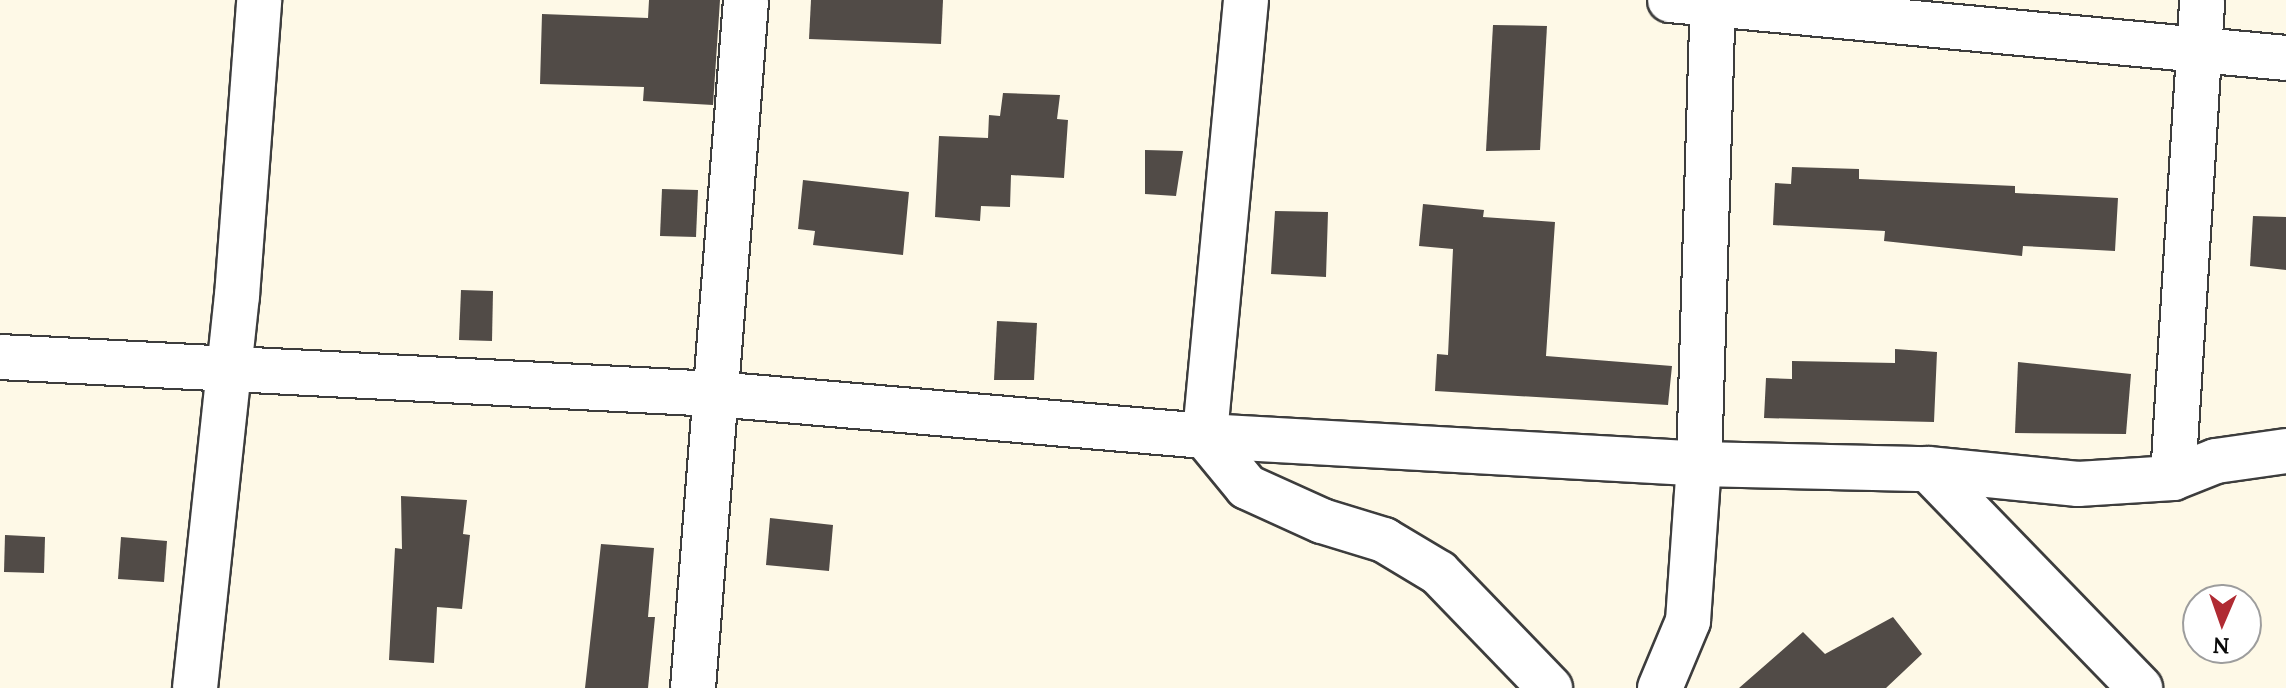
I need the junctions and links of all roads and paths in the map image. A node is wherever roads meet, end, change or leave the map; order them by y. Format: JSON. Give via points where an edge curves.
{"nodes":[{"id":1,"x":259,"y":0,"type":"edge"},
{"id":2,"x":746,"y":0,"type":"edge"},
{"id":3,"x":1246,"y":0,"type":"edge"},
{"id":4,"x":1670,"y":0,"type":"edge"},
{"id":5,"x":2202,"y":0,"type":"edge"},
{"id":6,"x":1713,"y":2,"type":"edge"},
{"id":7,"x":2198,"y":49,"type":"junction"},
{"id":8,"x":2286,"y":58,"type":"edge"},
{"id":9,"x":0,"y":357,"type":"edge"},
{"id":10,"x":229,"y":371,"type":"junction"},
{"id":11,"x":715,"y":394,"type":"junction"},
{"id":12,"x":1205,"y":436,"type":"junction"},
{"id":13,"x":2286,"y":451,"type":"edge"},
{"id":14,"x":1699,"y":464,"type":"junction"},
{"id":15,"x":1928,"y":469,"type":"junction"},
{"id":16,"x":2173,"y":478,"type":"junction"},
{"id":17,"x":195,"y":688,"type":"edge"},
{"id":18,"x":693,"y":688,"type":"edge"},
{"id":19,"x":1550,"y":688,"type":"edge"},
{"id":20,"x":1660,"y":688,"type":"edge"},
{"id":21,"x":2140,"y":688,"type":"edge"}],
"edges":[{"from":1,"to":10,"type":"street"},
{"from":2,"to":11,"type":"street"},
{"from":3,"to":12,"type":"street"},
{"from":4,"to":6,"type":"street"},
{"from":5,"to":7,"type":"street"},
{"from":6,"to":7,"type":"street"},
{"from":6,"to":14,"type":"street"},
{"from":7,"to":8,"type":"street"},
{"from":7,"to":16,"type":"street"},
{"from":9,"to":10,"type":"street"},
{"from":10,"to":11,"type":"street"},
{"from":10,"to":17,"type":"street"},
{"from":11,"to":12,"type":"street"},
{"from":11,"to":18,"type":"street"},
{"from":12,"to":14,"type":"street"},
{"from":12,"to":19,"type":"street","via":[[1247,487],[1322,521],[1384,540],[1439,573]]},
{"from":13,"to":16,"type":"street","via":[[2216,461]]},
{"from":14,"to":15,"type":"street"},
{"from":14,"to":20,"type":"street","via":[[1688,621]]},
{"from":15,"to":16,"type":"street","via":[[2078,484]]},
{"from":15,"to":21,"type":"street"}]}
